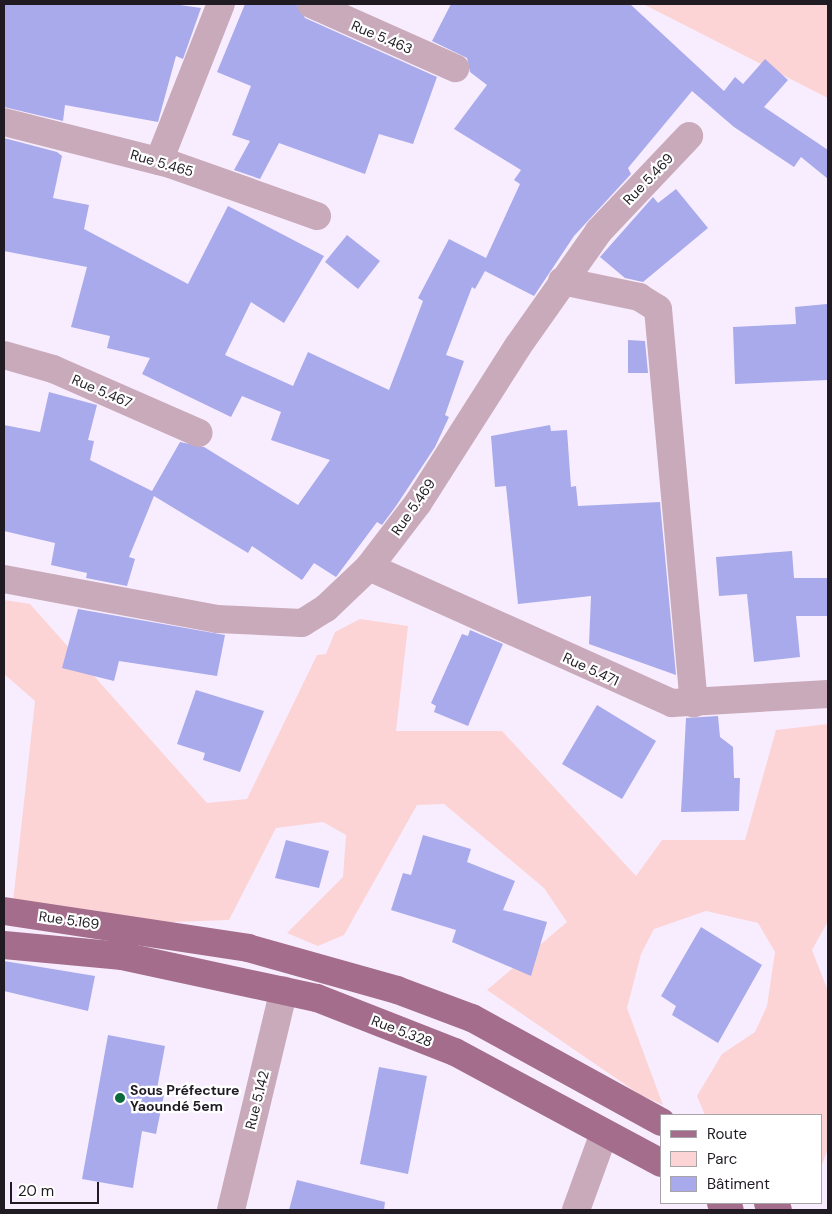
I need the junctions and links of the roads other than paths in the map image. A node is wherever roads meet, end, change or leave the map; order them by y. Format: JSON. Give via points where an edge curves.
{"nodes":[{"id":1,"x":221,"y":4,"type":"edge"},
{"id":2,"x":311,"y":4,"type":"edge"},
{"id":3,"x":455,"y":68,"type":"dead end"},
{"id":4,"x":4,"y":122,"type":"edge"},
{"id":5,"x":689,"y":136,"type":"dead end"},
{"id":6,"x":159,"y":161,"type":"junction"},
{"id":7,"x":318,"y":216,"type":"dead end"},
{"id":8,"x":562,"y":281,"type":"junction"},
{"id":9,"x":4,"y":355,"type":"edge"},
{"id":10,"x":199,"y":433,"type":"dead end"},
{"id":11,"x":369,"y":567,"type":"junction"},
{"id":12,"x":4,"y":579,"type":"edge"},
{"id":13,"x":828,"y":694,"type":"edge"},
{"id":14,"x":694,"y":703,"type":"junction"},
{"id":15,"x":4,"y":911,"type":"edge"},
{"id":16,"x":4,"y":945,"type":"edge"},
{"id":17,"x":284,"y":990,"type":"junction"},
{"id":18,"x":660,"y":1121,"type":"edge"},
{"id":19,"x":604,"y":1132,"type":"junction"},
{"id":20,"x":660,"y":1162,"type":"edge"},
{"id":21,"x":231,"y":1210,"type":"edge"},
{"id":22,"x":576,"y":1210,"type":"edge"}],
"edges":[{"from":1,"to":6,"type":"street"},
{"from":2,"to":3,"type":"street","name":"Rue 5.463"},
{"from":4,"to":6,"type":"street","name":"Rue 5.465"},
{"from":5,"to":8,"type":"street","name":"Rue 5.469","via":[[599,231]]},
{"from":6,"to":7,"type":"street","name":"Rue 5.465"},
{"from":8,"to":11,"type":"street","name":"Rue 5.469","via":[[418,503]]},
{"from":8,"to":14,"type":"street","via":[[638,297],[658,309]]},
{"from":9,"to":10,"type":"street","name":"Rue 5.467","via":[[53,369]]},
{"from":11,"to":12,"type":"street","name":"Rue 5.469","via":[[326,608],[302,623],[217,619]]},
{"from":11,"to":14,"type":"street","name":"Rue 5.471","via":[[640,693],[672,703]]},
{"from":13,"to":14,"type":"street","name":"Rue 5.471"},
{"from":15,"to":18,"type":"main road","name":"Rue 5.169","via":[[248,948],[396,990],[472,1018]]},
{"from":16,"to":17,"type":"main road","name":"Rue 5.328","via":[[122,956]]},
{"from":17,"to":19,"type":"main road","name":"Rue 5.328","via":[[317,998],[455,1052]]},
{"from":17,"to":21,"type":"street","name":"Rue 5.142"},
{"from":19,"to":20,"type":"main road","name":"Rue 5.328"},
{"from":19,"to":22,"type":"street"}]}
